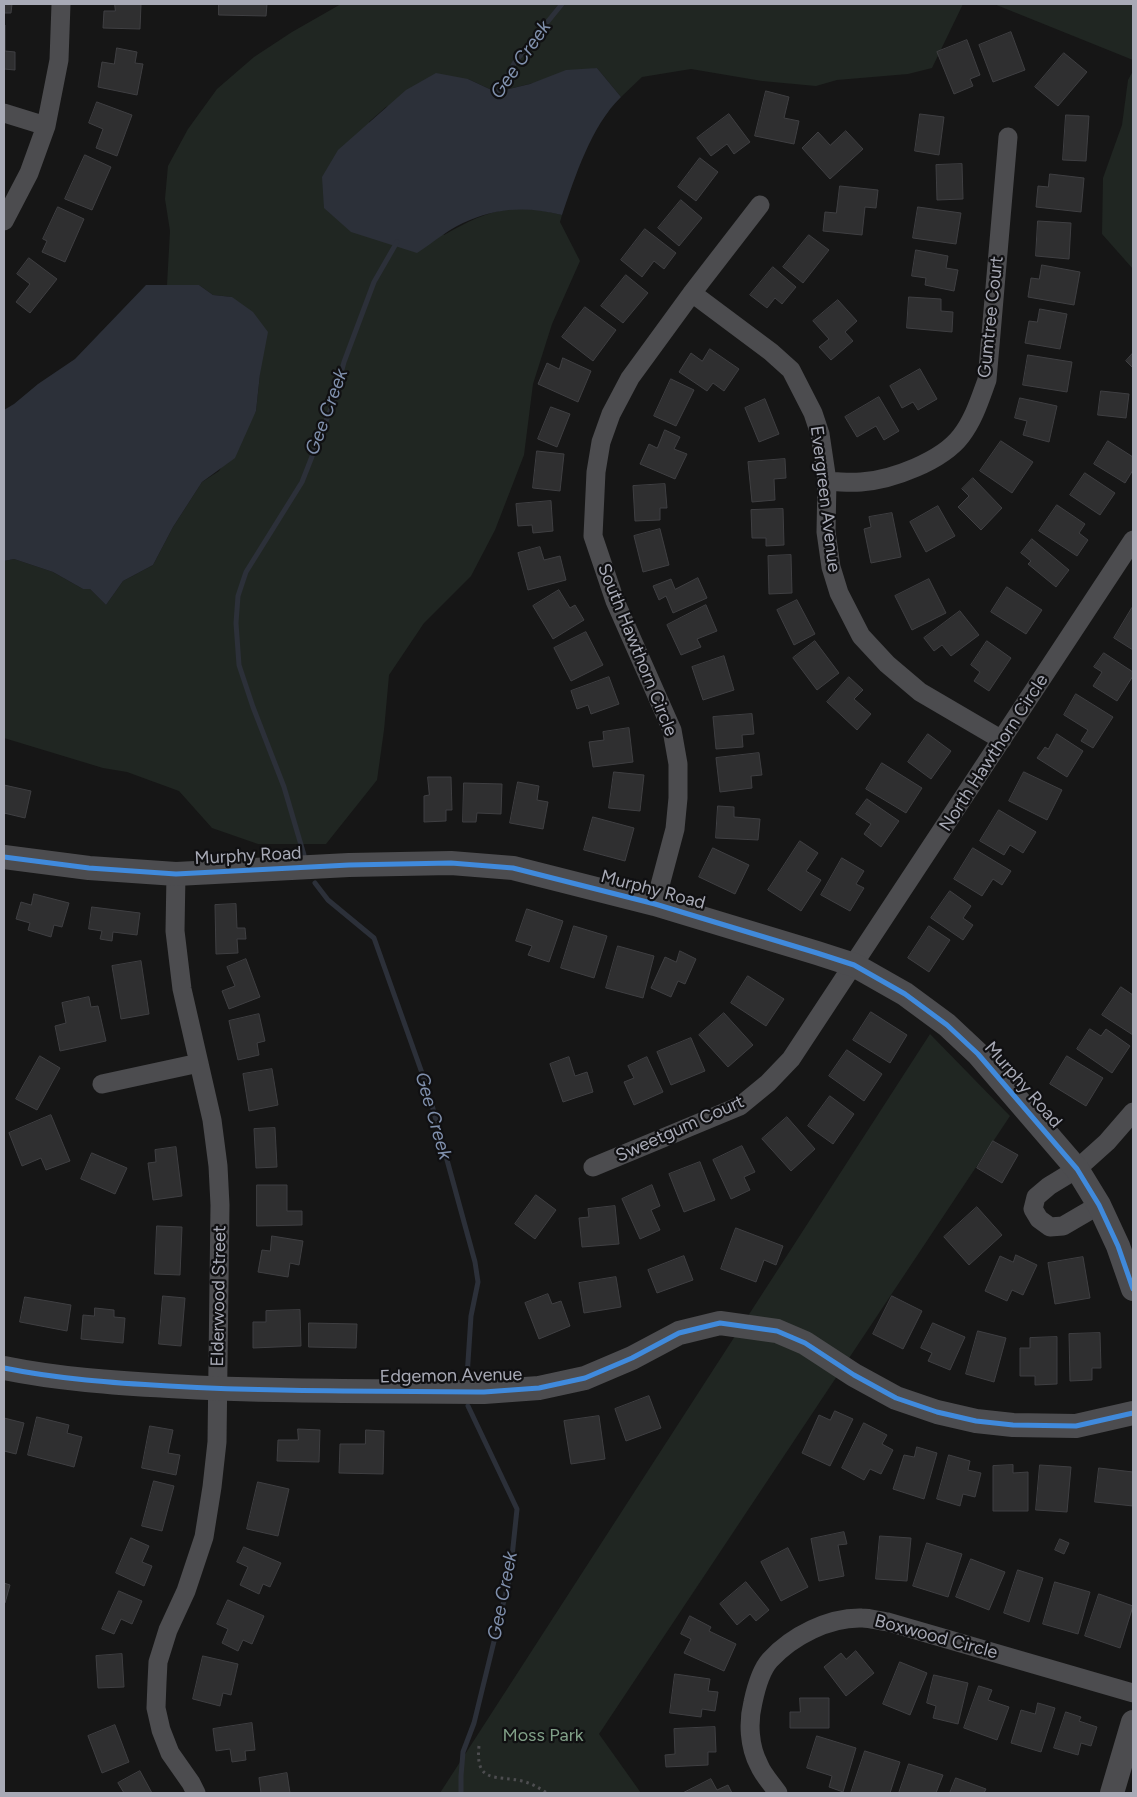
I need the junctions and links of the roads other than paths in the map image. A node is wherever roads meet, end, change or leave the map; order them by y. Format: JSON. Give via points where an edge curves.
{"nodes":[{"id":1,"x":61,"y":4,"type":"edge"},
{"id":2,"x":4,"y":113,"type":"edge"},
{"id":3,"x":46,"y":126,"type":"junction"},
{"id":4,"x":1008,"y":137,"type":"dead end"},
{"id":5,"x":760,"y":205,"type":"dead end"},
{"id":6,"x":4,"y":221,"type":"edge"},
{"id":7,"x":692,"y":293,"type":"junction"},
{"id":8,"x":827,"y":481,"type":"junction"},
{"id":9,"x":1133,"y":540,"type":"edge"},
{"id":10,"x":1002,"y":740,"type":"junction"},
{"id":11,"x":4,"y":857,"type":"edge"},
{"id":12,"x":176,"y":874,"type":"junction"},
{"id":13,"x":655,"y":904,"type":"junction"},
{"id":14,"x":854,"y":965,"type":"junction"},
{"id":15,"x":199,"y":1063,"type":"junction"},
{"id":16,"x":102,"y":1084,"type":"dead end"},
{"id":17,"x":1133,"y":1112,"type":"edge"},
{"id":18,"x":593,"y":1167,"type":"dead end"},
{"id":19,"x":1077,"y":1168,"type":"junction"},
{"id":20,"x":1098,"y":1205,"type":"junction"},
{"id":21,"x":1133,"y":1289,"type":"edge"},
{"id":22,"x":4,"y":1368,"type":"edge"},
{"id":23,"x":218,"y":1389,"type":"junction"},
{"id":24,"x":1133,"y":1413,"type":"edge"},
{"id":25,"x":1133,"y":1693,"type":"edge"},
{"id":26,"x":1133,"y":1722,"type":"edge"},
{"id":27,"x":196,"y":1793,"type":"edge"},
{"id":28,"x":778,"y":1793,"type":"edge"},
{"id":29,"x":1112,"y":1793,"type":"edge"}],
"edges":[{"from":1,"to":3,"type":"street","via":[[59,60]]},
{"from":2,"to":3,"type":"street"},
{"from":3,"to":6,"type":"street","via":[[29,173]]},
{"from":4,"to":8,"type":"street","name":"Gumtree Court","via":[[986,380],[978,407],[961,436],[932,459],[887,478],[861,482]]},
{"from":5,"to":7,"type":"street","name":"South Hawthorn Circle"},
{"from":7,"to":8,"type":"street","name":"Evergreen Avenue","via":[[791,370],[814,414]]},
{"from":7,"to":13,"type":"street","name":"South Hawthorn Circle","via":[[630,378],[611,414],[601,442],[596,472],[593,536],[615,601],[672,730],[678,764],[675,829]]},
{"from":8,"to":10,"type":"street","name":"Evergreen Avenue","via":[[826,532],[831,567],[839,593],[861,636],[920,692]]},
{"from":9,"to":10,"type":"street","name":"North Hawthorn Circle"},
{"from":10,"to":14,"type":"street","name":"North Hawthorn Circle"},
{"from":11,"to":12,"type":"street","name":"Murphy Road","via":[[89,868]]},
{"from":12,"to":13,"type":"street","name":"Murphy Road","via":[[451,863],[513,868]]},
{"from":12,"to":15,"type":"street","name":"Elderwood Street","via":[[177,950]]},
{"from":13,"to":14,"type":"street","name":"Murphy Road"},
{"from":14,"to":18,"type":"street","name":"Sweetgum Court","via":[[791,1059],[740,1106]]},
{"from":14,"to":19,"type":"street","name":"Murphy Road","via":[[905,994],[947,1025],[978,1054]]},
{"from":15,"to":16,"type":"street"},
{"from":15,"to":23,"type":"street","name":"Elderwood Street","via":[[218,1166]]},
{"from":17,"to":19,"type":"street","via":[[1107,1142]]},
{"from":19,"to":20,"type":"street","name":"Murphy Road"},
{"from":19,"to":20,"type":"street","via":[[1036,1197],[1033,1210],[1050,1227],[1063,1226]]},
{"from":20,"to":21,"type":"street","name":"Murphy Road","via":[[1118,1246]]},
{"from":22,"to":23,"type":"street","name":"Edgemon Avenue","via":[[112,1382]]},
{"from":23,"to":24,"type":"street","name":"Edgemon Avenue","via":[[484,1392],[539,1388],[585,1378],[679,1333],[720,1323],[778,1330],[896,1398],[967,1419],[1014,1425],[1076,1426]]},
{"from":23,"to":27,"type":"street","name":"Elderwood Street","via":[[217,1442],[204,1537],[158,1662],[156,1708],[161,1730],[170,1753]]},
{"from":25,"to":28,"type":"street","name":"Boxwood Circle","via":[[888,1622],[862,1618],[835,1621],[790,1642],[769,1661],[756,1689],[750,1715],[751,1739],[758,1765]]},
{"from":26,"to":29,"type":"street"}]}
